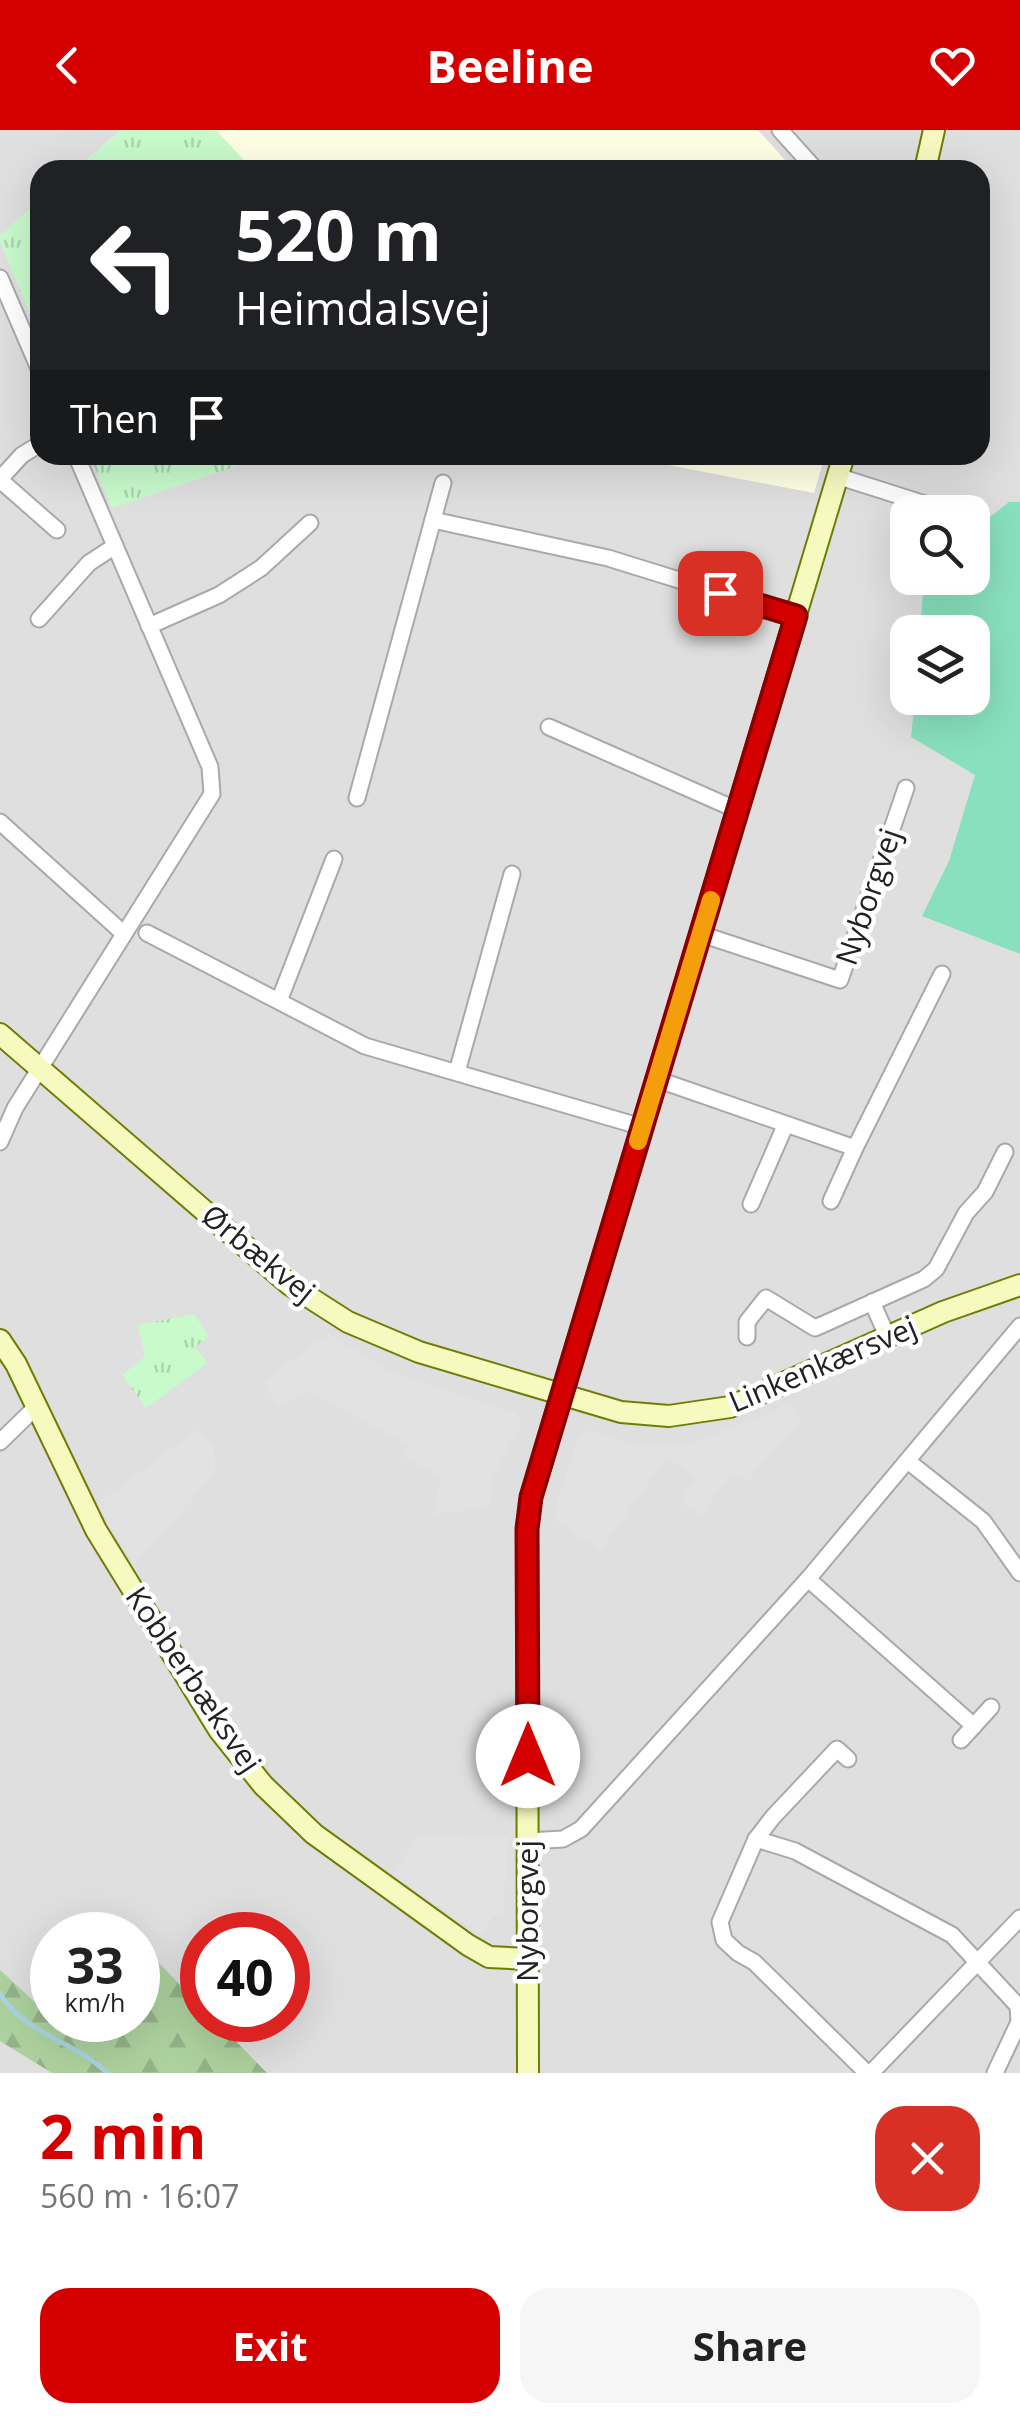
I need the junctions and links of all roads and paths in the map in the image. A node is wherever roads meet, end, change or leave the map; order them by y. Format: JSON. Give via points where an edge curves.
{"nodes":[{"id":1,"x":780,"y":130,"type":"edge"},
{"id":2,"x":934,"y":130,"type":"edge"},
{"id":3,"x":807,"y":160,"type":"edge"},
{"id":4,"x":928,"y":160,"type":"edge"},
{"id":5,"x":0,"y":278,"type":"edge"},
{"id":6,"x":30,"y":348,"type":"edge"},
{"id":7,"x":30,"y":450,"type":"edge"},
{"id":8,"x":80,"y":465,"type":"edge"},
{"id":9,"x":841,"y":465,"type":"edge"},
{"id":10,"x":838,"y":476,"type":"junction"},
{"id":11,"x":0,"y":479,"type":"edge"},
{"id":12,"x":443,"y":483,"type":"dead end"},
{"id":13,"x":897,"y":495,"type":"edge"},
{"id":14,"x":433,"y":520,"type":"junction"},
{"id":15,"x":310,"y":524,"type":"dead end"},
{"id":16,"x":57,"y":530,"type":"dead end"},
{"id":17,"x":115,"y":546,"type":"junction"},
{"id":18,"x":796,"y":616,"type":"junction"},
{"id":19,"x":39,"y":619,"type":"dead end"},
{"id":20,"x":148,"y":626,"type":"junction"},
{"id":21,"x":549,"y":727,"type":"dead end"},
{"id":22,"x":906,"y":788,"type":"dead end"},
{"id":23,"x":357,"y":798,"type":"dead end"},
{"id":24,"x":737,"y":810,"type":"junction"},
{"id":25,"x":0,"y":822,"type":"edge"},
{"id":26,"x":334,"y":859,"type":"dead end"},
{"id":27,"x":512,"y":874,"type":"dead end"},
{"id":28,"x":123,"y":932,"type":"junction"},
{"id":29,"x":147,"y":932,"type":"dead end"},
{"id":30,"x":701,"y":934,"type":"junction"},
{"id":31,"x":942,"y":974,"type":"dead end"},
{"id":32,"x":279,"y":1001,"type":"junction"},
{"id":33,"x":0,"y":1034,"type":"edge"},
{"id":34,"x":40,"y":1069,"type":"junction"},
{"id":35,"x":457,"y":1072,"type":"junction"},
{"id":36,"x":656,"y":1079,"type":"junction"},
{"id":37,"x":785,"y":1126,"type":"junction"},
{"id":38,"x":642,"y":1127,"type":"junction"},
{"id":39,"x":0,"y":1142,"type":"edge"},
{"id":40,"x":855,"y":1148,"type":"junction"},
{"id":41,"x":1005,"y":1152,"type":"dead end"},
{"id":42,"x":832,"y":1201,"type":"dead end"},
{"id":43,"x":752,"y":1204,"type":"dead end"},
{"id":44,"x":1020,"y":1285,"type":"edge"},
{"id":45,"x":872,"y":1302,"type":"junction"},
{"id":46,"x":1020,"y":1326,"type":"edge"},
{"id":47,"x":987,"y":1336,"type":"dead end"},
{"id":48,"x":748,"y":1337,"type":"dead end"},
{"id":49,"x":888,"y":1338,"type":"junction"},
{"id":50,"x":0,"y":1340,"type":"edge"},
{"id":51,"x":1002,"y":1348,"type":"junction"},
{"id":52,"x":562,"y":1393,"type":"junction"},
{"id":53,"x":37,"y":1406,"type":"junction"},
{"id":54,"x":0,"y":1442,"type":"edge"},
{"id":55,"x":909,"y":1462,"type":"junction"},
{"id":56,"x":1020,"y":1573,"type":"edge"},
{"id":57,"x":808,"y":1579,"type":"junction"},
{"id":58,"x":990,"y":1707,"type":"dead end"},
{"id":59,"x":974,"y":1726,"type":"junction"},
{"id":60,"x":961,"y":1740,"type":"dead end"},
{"id":61,"x":848,"y":1760,"type":"dead end"},
{"id":62,"x":756,"y":1838,"type":"junction"},
{"id":63,"x":528,"y":1841,"type":"junction"},
{"id":64,"x":1018,"y":1924,"type":"edge"},
{"id":65,"x":529,"y":1959,"type":"junction"},
{"id":66,"x":978,"y":1962,"type":"junction"},
{"id":67,"x":528,"y":2073,"type":"edge"},
{"id":68,"x":869,"y":2073,"type":"edge"},
{"id":69,"x":994,"y":2073,"type":"edge"}],
"edges":[{"from":1,"to":3,"type":"street"},
{"from":2,"to":4,"type":"street"},
{"from":5,"to":6,"type":"street"},
{"from":7,"to":11,"type":"street"},
{"from":8,"to":17,"type":"street"},
{"from":9,"to":10,"type":"street","name":"Nyborgvej"},
{"from":10,"to":13,"type":"street"},
{"from":10,"to":18,"type":"street","name":"Nyborgvej"},
{"from":11,"to":16,"type":"street"},
{"from":12,"to":14,"type":"street"},
{"from":14,"to":18,"type":"street","via":[[608,558]]},
{"from":14,"to":23,"type":"street"},
{"from":15,"to":20,"type":"street","via":[[219,595]]},
{"from":17,"to":19,"type":"street","via":[[89,563]]},
{"from":17,"to":20,"type":"street"},
{"from":18,"to":24,"type":"street","name":"Nyborgvej"},
{"from":20,"to":28,"type":"street","via":[[210,767],[212,794]]},
{"from":21,"to":24,"type":"street"},
{"from":22,"to":30,"type":"street","name":"Nyborgvej","via":[[840,980]]},
{"from":24,"to":30,"type":"street","name":"Nyborgvej"},
{"from":25,"to":28,"type":"street"},
{"from":26,"to":32,"type":"street"},
{"from":27,"to":35,"type":"street"},
{"from":28,"to":34,"type":"street"},
{"from":29,"to":32,"type":"street"},
{"from":30,"to":36,"type":"street","name":"Nyborgvej"},
{"from":31,"to":40,"type":"street"},
{"from":32,"to":35,"type":"street","via":[[364,1046]]},
{"from":33,"to":34,"type":"street","name":"Ørbækvej"},
{"from":34,"to":39,"type":"street"},
{"from":34,"to":52,"type":"street","name":"Ørbækvej","via":[[290,1285],[348,1322],[419,1352]]},
{"from":35,"to":38,"type":"street"},
{"from":36,"to":37,"type":"street"},
{"from":36,"to":38,"type":"street","name":"Nyborgvej"},
{"from":37,"to":40,"type":"street"},
{"from":37,"to":43,"type":"street"},
{"from":38,"to":52,"type":"street","name":"Nyborgvej"},
{"from":40,"to":42,"type":"street"},
{"from":41,"to":45,"type":"street","via":[[936,1269]]},
{"from":44,"to":49,"type":"street","name":"Linkenkærsvej"},
{"from":45,"to":48,"type":"street","via":[[815,1328],[766,1298],[746,1322]]},
{"from":45,"to":49,"type":"street"},
{"from":46,"to":51,"type":"street"},
{"from":47,"to":51,"type":"street"},
{"from":49,"to":52,"type":"street","name":"Linkenkærsvej","via":[[760,1396],[700,1414],[621,1412]]},
{"from":50,"to":53,"type":"street","name":"Kobberbæksvej"},
{"from":51,"to":55,"type":"street"},
{"from":52,"to":63,"type":"street","name":"Nyborgvej","via":[[527,1529]]},
{"from":53,"to":54,"type":"street"},
{"from":53,"to":65,"type":"street","name":"Kobberbæksvej","via":[[96,1530],[218,1729],[263,1785],[314,1834],[468,1945],[489,1957]]},
{"from":55,"to":56,"type":"street","via":[[982,1520]]},
{"from":55,"to":57,"type":"street"},
{"from":57,"to":59,"type":"street"},
{"from":57,"to":63,"type":"street","via":[[580,1829],[562,1839]]},
{"from":58,"to":59,"type":"street"},
{"from":59,"to":60,"type":"street"},
{"from":61,"to":62,"type":"street","via":[[837,1749]]},
{"from":62,"to":66,"type":"street","via":[[796,1851],[952,1935]]},
{"from":62,"to":68,"type":"street","via":[[720,1922],[724,1940]]},
{"from":63,"to":65,"type":"street","name":"Nyborgvej"},
{"from":64,"to":66,"type":"street"},
{"from":65,"to":67,"type":"street","name":"Nyborgvej"},
{"from":66,"to":68,"type":"street"},
{"from":66,"to":69,"type":"street","via":[[1018,2006],[1019,2022]]}]}
